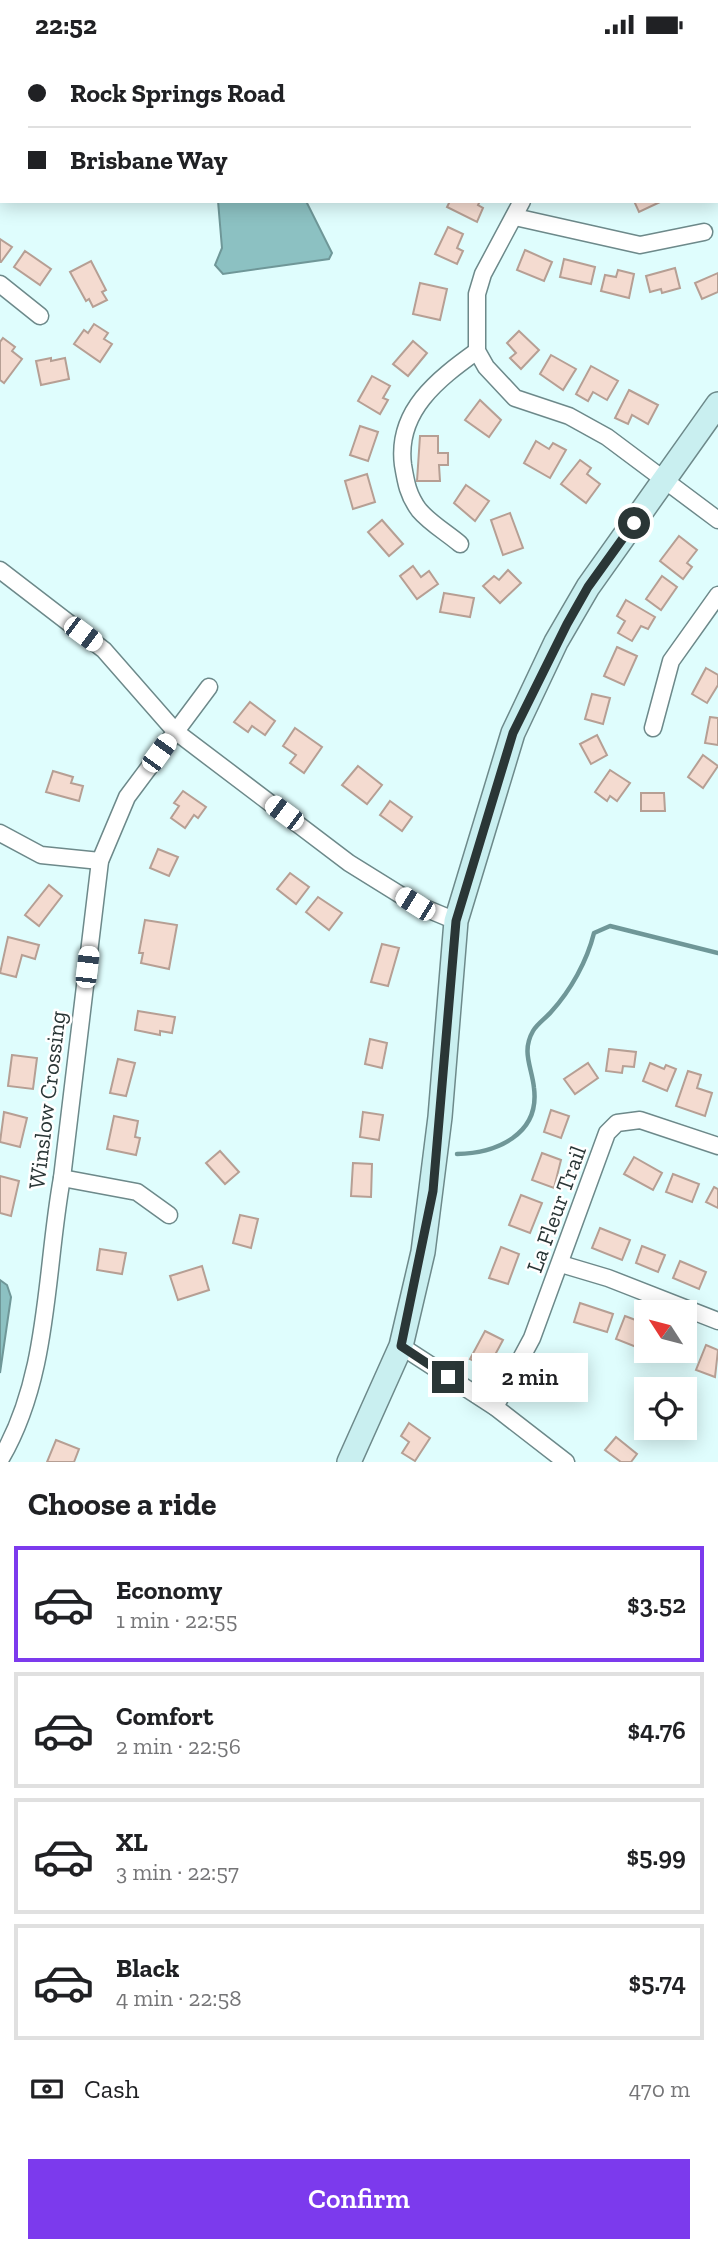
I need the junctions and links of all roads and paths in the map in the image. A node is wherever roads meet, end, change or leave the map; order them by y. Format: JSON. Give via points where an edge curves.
{"nodes":[{"id":1,"x":521,"y":203,"type":"edge"},
{"id":2,"x":515,"y":217,"type":"junction"},
{"id":3,"x":704,"y":232,"type":"dead end"},
{"id":4,"x":0,"y":284,"type":"edge"},
{"id":5,"x":40,"y":316,"type":"dead end"},
{"id":6,"x":477,"y":351,"type":"junction"},
{"id":7,"x":718,"y":404,"type":"edge"},
{"id":8,"x":664,"y":480,"type":"junction"},
{"id":9,"x":718,"y":520,"type":"edge"},
{"id":10,"x":460,"y":544,"type":"dead end"},
{"id":11,"x":0,"y":570,"type":"edge"},
{"id":12,"x":718,"y":595,"type":"edge"},
{"id":13,"x":209,"y":687,"type":"dead end"},
{"id":14,"x":653,"y":728,"type":"dead end"},
{"id":15,"x":174,"y":731,"type":"junction"},
{"id":16,"x":0,"y":833,"type":"edge"},
{"id":17,"x":100,"y":861,"type":"junction"},
{"id":18,"x":456,"y":921,"type":"junction"},
{"id":19,"x":718,"y":1146,"type":"edge"},
{"id":20,"x":62,"y":1178,"type":"junction"},
{"id":21,"x":170,"y":1215,"type":"dead end"},
{"id":22,"x":561,"y":1264,"type":"junction"},
{"id":23,"x":718,"y":1321,"type":"edge"},
{"id":24,"x":401,"y":1346,"type":"junction"},
{"id":25,"x":495,"y":1407,"type":"junction"},
{"id":26,"x":0,"y":1459,"type":"edge"},
{"id":27,"x":349,"y":1462,"type":"edge"},
{"id":28,"x":566,"y":1462,"type":"edge"}],
"edges":[{"from":1,"to":2,"type":"street"},
{"from":2,"to":3,"type":"street","via":[[640,245]]},
{"from":2,"to":6,"type":"street","via":[[477,294]]},
{"from":4,"to":5,"type":"street"},
{"from":6,"to":8,"type":"street","via":[[515,398],[569,416],[607,437]]},
{"from":6,"to":10,"type":"street","via":[[437,379],[414,408],[401,452],[407,491],[420,512]]},
{"from":7,"to":8,"type":"street"},
{"from":8,"to":9,"type":"street"},
{"from":8,"to":18,"type":"street","via":[[588,587],[513,733]]},
{"from":11,"to":15,"type":"street","via":[[104,650]]},
{"from":12,"to":14,"type":"street","via":[[671,661]]},
{"from":13,"to":15,"type":"street","name":"Winslow Crossing"},
{"from":15,"to":17,"type":"street","name":"Winslow Crossing","via":[[127,797]]},
{"from":15,"to":18,"type":"street","via":[[349,863],[415,904]]},
{"from":16,"to":17,"type":"street","via":[[41,855]]},
{"from":17,"to":20,"type":"street","name":"Winslow Crossing"},
{"from":18,"to":24,"type":"street","via":[[433,1191]]},
{"from":19,"to":22,"type":"street","name":"La Fleur Trail","via":[[640,1120],[617,1123],[601,1148]]},
{"from":20,"to":21,"type":"street","via":[[137,1192]]},
{"from":20,"to":26,"type":"street","name":"Winslow Crossing","via":[[35,1363],[20,1419]]},
{"from":22,"to":23,"type":"street","via":[[608,1277]]},
{"from":22,"to":25,"type":"street","name":"La Fleur Trail","via":[[532,1338]]},
{"from":24,"to":25,"type":"street"},
{"from":24,"to":27,"type":"street"},
{"from":25,"to":28,"type":"street"}]}
